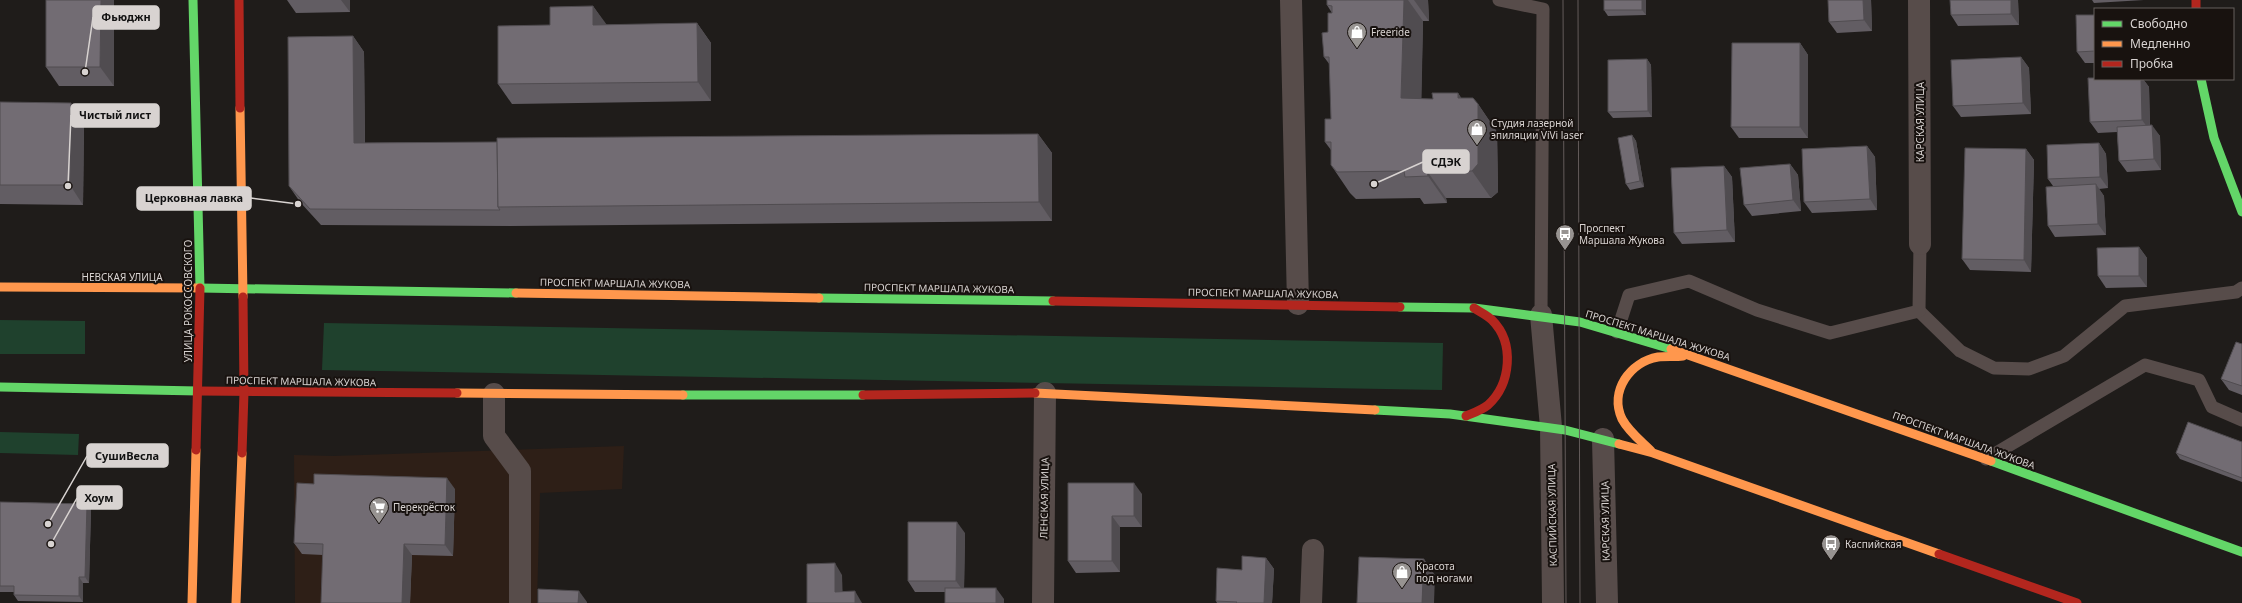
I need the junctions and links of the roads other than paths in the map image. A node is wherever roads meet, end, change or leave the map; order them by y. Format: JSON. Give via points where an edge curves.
{"nodes":[{"id":1,"x":193,"y":0,"type":"edge"},
{"id":2,"x":239,"y":0,"type":"edge"},
{"id":3,"x":1291,"y":0,"type":"edge"},
{"id":4,"x":1499,"y":0,"type":"edge"},
{"id":5,"x":1919,"y":0,"type":"edge"},
{"id":6,"x":2201,"y":80,"type":"edge"},
{"id":7,"x":2242,"y":212,"type":"edge"},
{"id":8,"x":1920,"y":244,"type":"joint"},
{"id":9,"x":0,"y":287,"type":"edge"},
{"id":10,"x":200,"y":288,"type":"junction"},
{"id":11,"x":244,"y":288,"type":"junction"},
{"id":12,"x":2242,"y":288,"type":"edge"},
{"id":13,"x":1298,"y":304,"type":"junction"},
{"id":14,"x":1474,"y":308,"type":"junction"},
{"id":15,"x":1919,"y":311,"type":"junction"},
{"id":16,"x":1542,"y":315,"type":"junction"},
{"id":17,"x":1617,"y":332,"type":"junction"},
{"id":18,"x":1694,"y":356,"type":"junction"},
{"id":19,"x":0,"y":386,"type":"edge"},
{"id":20,"x":198,"y":391,"type":"junction"},
{"id":21,"x":244,"y":392,"type":"junction"},
{"id":22,"x":1045,"y":393,"type":"junction"},
{"id":23,"x":494,"y":394,"type":"junction"},
{"id":24,"x":1466,"y":416,"type":"junction"},
{"id":25,"x":2242,"y":420,"type":"edge"},
{"id":26,"x":1551,"y":427,"type":"junction"},
{"id":27,"x":1603,"y":439,"type":"junction"},
{"id":28,"x":1653,"y":453,"type":"junction"},
{"id":29,"x":1986,"y":458,"type":"junction"},
{"id":30,"x":1313,"y":550,"type":"dead end"},
{"id":31,"x":2242,"y":552,"type":"edge"},
{"id":32,"x":192,"y":603,"type":"edge"},
{"id":33,"x":236,"y":603,"type":"edge"},
{"id":34,"x":520,"y":603,"type":"edge"},
{"id":35,"x":1043,"y":603,"type":"edge"},
{"id":36,"x":1311,"y":603,"type":"edge"},
{"id":37,"x":1553,"y":603,"type":"edge"},
{"id":38,"x":1607,"y":603,"type":"edge"},
{"id":39,"x":2077,"y":603,"type":"edge"}],
"edges":[{"from":1,"to":10,"type":"main road","name":"УЛИЦА РОКОССОВСКОГО"},
{"from":2,"to":11,"type":"main road"},
{"from":3,"to":13,"type":"street"},
{"from":4,"to":16,"type":"lane","via":[[1543,9]]},
{"from":5,"to":8,"type":"street","name":"КАРСКАЯ УЛИЦА"},
{"from":6,"to":7,"type":"main road","via":[[2214,138]]},
{"from":8,"to":15,"type":"lane"},
{"from":9,"to":10,"type":"main road","name":"НЕВСКАЯ УЛИЦА"},
{"from":10,"to":11,"type":"main road","name":"НЕВСКАЯ УЛИЦА"},
{"from":10,"to":20,"type":"main road","name":"УЛИЦА РОКОССОВСКОГО"},
{"from":11,"to":13,"type":"main road","name":"ПРОСПЕКТ МАРШАЛА ЖУКОВА"},
{"from":11,"to":21,"type":"main road"},
{"from":12,"to":15,"type":"lane","via":[[2236,292],[2124,306],[2064,356],[2029,369],[1994,368],[1960,351]]},
{"from":13,"to":14,"type":"main road","name":"ПРОСПЕКТ МАРШАЛА ЖУКОВА"},
{"from":14,"to":16,"type":"main road","name":"ПРОСПЕКТ МАРШАЛА ЖУКОВА"},
{"from":14,"to":24,"type":"main road","via":[[1494,321],[1506,341],[1509,365],[1502,388],[1487,406]]},
{"from":15,"to":17,"type":"lane","via":[[1830,333],[1757,310],[1689,281],[1628,295]]},
{"from":16,"to":17,"type":"main road","name":"ПРОСПЕКТ МАРШАЛА ЖУКОВА"},
{"from":16,"to":26,"type":"street","name":"КАСПИЙСКАЯ УЛИЦА"},
{"from":17,"to":18,"type":"main road","name":"ПРОСПЕКТ МАРШАЛА ЖУКОВА"},
{"from":18,"to":28,"type":"main road","via":[[1658,357],[1631,368],[1619,389],[1620,413],[1630,431]]},
{"from":18,"to":29,"type":"main road","name":"ПРОСПЕКТ МАРШАЛА ЖУКОВА"},
{"from":19,"to":20,"type":"main road"},
{"from":20,"to":21,"type":"main road","name":"ПРОСПЕКТ МАРШАЛА ЖУКОВА"},
{"from":20,"to":32,"type":"main road","name":"УЛИЦА РОКОССОВСКОГО"},
{"from":21,"to":23,"type":"main road","name":"ПРОСПЕКТ МАРШАЛА ЖУКОВА"},
{"from":21,"to":33,"type":"main road"},
{"from":22,"to":23,"type":"main road","name":"ПРОСПЕКТ МАРШАЛА ЖУКОВА","via":[[764,396]]},
{"from":22,"to":24,"type":"main road","name":"ПРОСПЕКТ МАРШАЛА ЖУКОВА"},
{"from":22,"to":35,"type":"street","name":"ЛЕНСКАЯ УЛИЦА"},
{"from":23,"to":34,"type":"street","via":[[494,436],[520,471]]},
{"from":24,"to":26,"type":"main road","name":"ПРОСПЕКТ МАРШАЛА ЖУКОВА"},
{"from":25,"to":29,"type":"lane","via":[[2212,407],[2199,380],[2145,365]]},
{"from":26,"to":27,"type":"main road","name":"ПРОСПЕКТ МАРШАЛА ЖУКОВА"},
{"from":26,"to":37,"type":"street","name":"КАСПИЙСКАЯ УЛИЦА"},
{"from":27,"to":28,"type":"main road","name":"ПРОСПЕКТ МАРШАЛА ЖУКОВА"},
{"from":27,"to":38,"type":"street","name":"КАРСКАЯ УЛИЦА"},
{"from":28,"to":39,"type":"main road","name":"ПРОСПЕКТ МАРШАЛА ЖУКОВА"},
{"from":29,"to":31,"type":"main road","name":"ПРОСПЕКТ МАРШАЛА ЖУКОВА"},
{"from":30,"to":36,"type":"street"}]}
